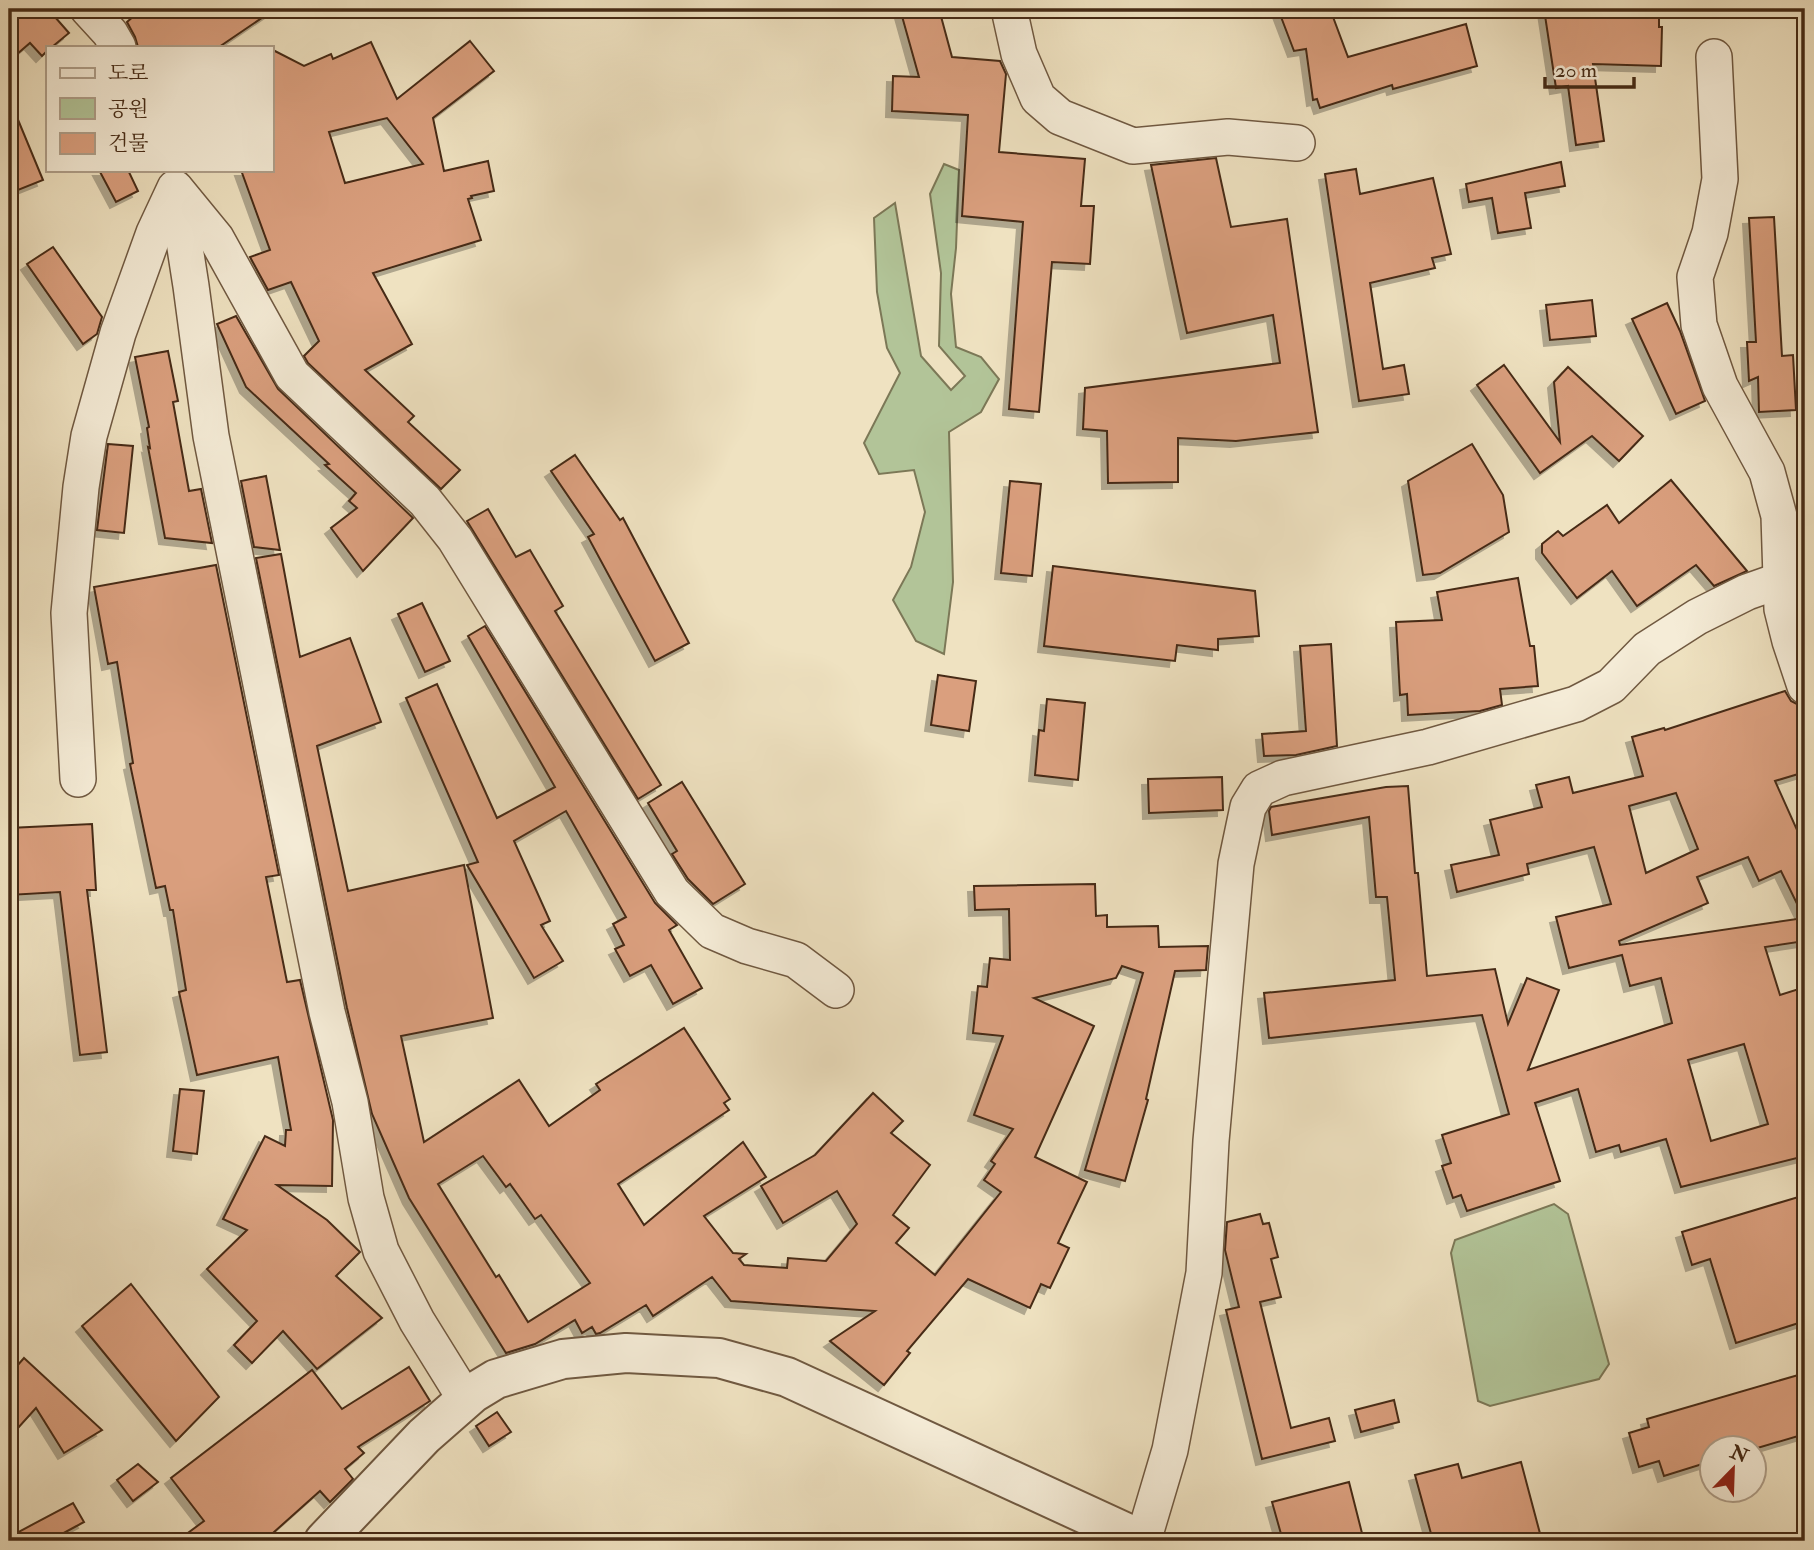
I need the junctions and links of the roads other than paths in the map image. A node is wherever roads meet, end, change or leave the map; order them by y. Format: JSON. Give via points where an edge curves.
{"nodes":[{"id":1,"x":88,"y":9,"type":"edge"},
{"id":2,"x":1009,"y":9,"type":"edge"},
{"id":3,"x":117,"y":46,"type":"edge"},
{"id":4,"x":1714,"y":57,"type":"dead end"},
{"id":5,"x":1297,"y":143,"type":"dead end"},
{"id":6,"x":173,"y":179,"type":"edge"},
{"id":7,"x":1781,"y":580,"type":"junction"},
{"id":8,"x":1805,"y":686,"type":"edge"},
{"id":9,"x":78,"y":779,"type":"dead end"},
{"id":10,"x":836,"y":990,"type":"dead end"},
{"id":11,"x":466,"y":1400,"type":"junction"},
{"id":12,"x":324,"y":1541,"type":"edge"},
{"id":13,"x":1144,"y":1541,"type":"edge"}],
"edges":[{"from":1,"to":3,"type":"street"},
{"from":2,"to":5,"type":"street","via":[[1019,54],[1038,97],[1060,117],[1133,146],[1228,137]]},
{"from":4,"to":7,"type":"street","via":[[1720,179],[1710,233],[1695,277],[1699,325],[1720,386],[1767,472],[1779,516]]},
{"from":6,"to":9,"type":"street","via":[[118,333],[89,436],[69,613]]},
{"from":6,"to":10,"type":"street","via":[[216,238],[292,375],[425,501],[455,539],[671,892],[712,931],[796,960]]},
{"from":6,"to":11,"type":"street","via":[[211,436],[366,1198],[381,1251]]},
{"from":7,"to":8,"type":"street","via":[[1782,609]]},
{"from":7,"to":13,"type":"street","via":[[1698,617],[1647,649],[1611,686],[1576,704],[1428,747],[1283,778],[1259,789],[1248,807],[1236,864],[1204,1273],[1170,1450]]},
{"from":11,"to":12,"type":"street","via":[[424,1436]]},
{"from":11,"to":13,"type":"street","via":[[496,1380],[563,1359],[626,1353],[719,1358],[787,1377]]}]}
